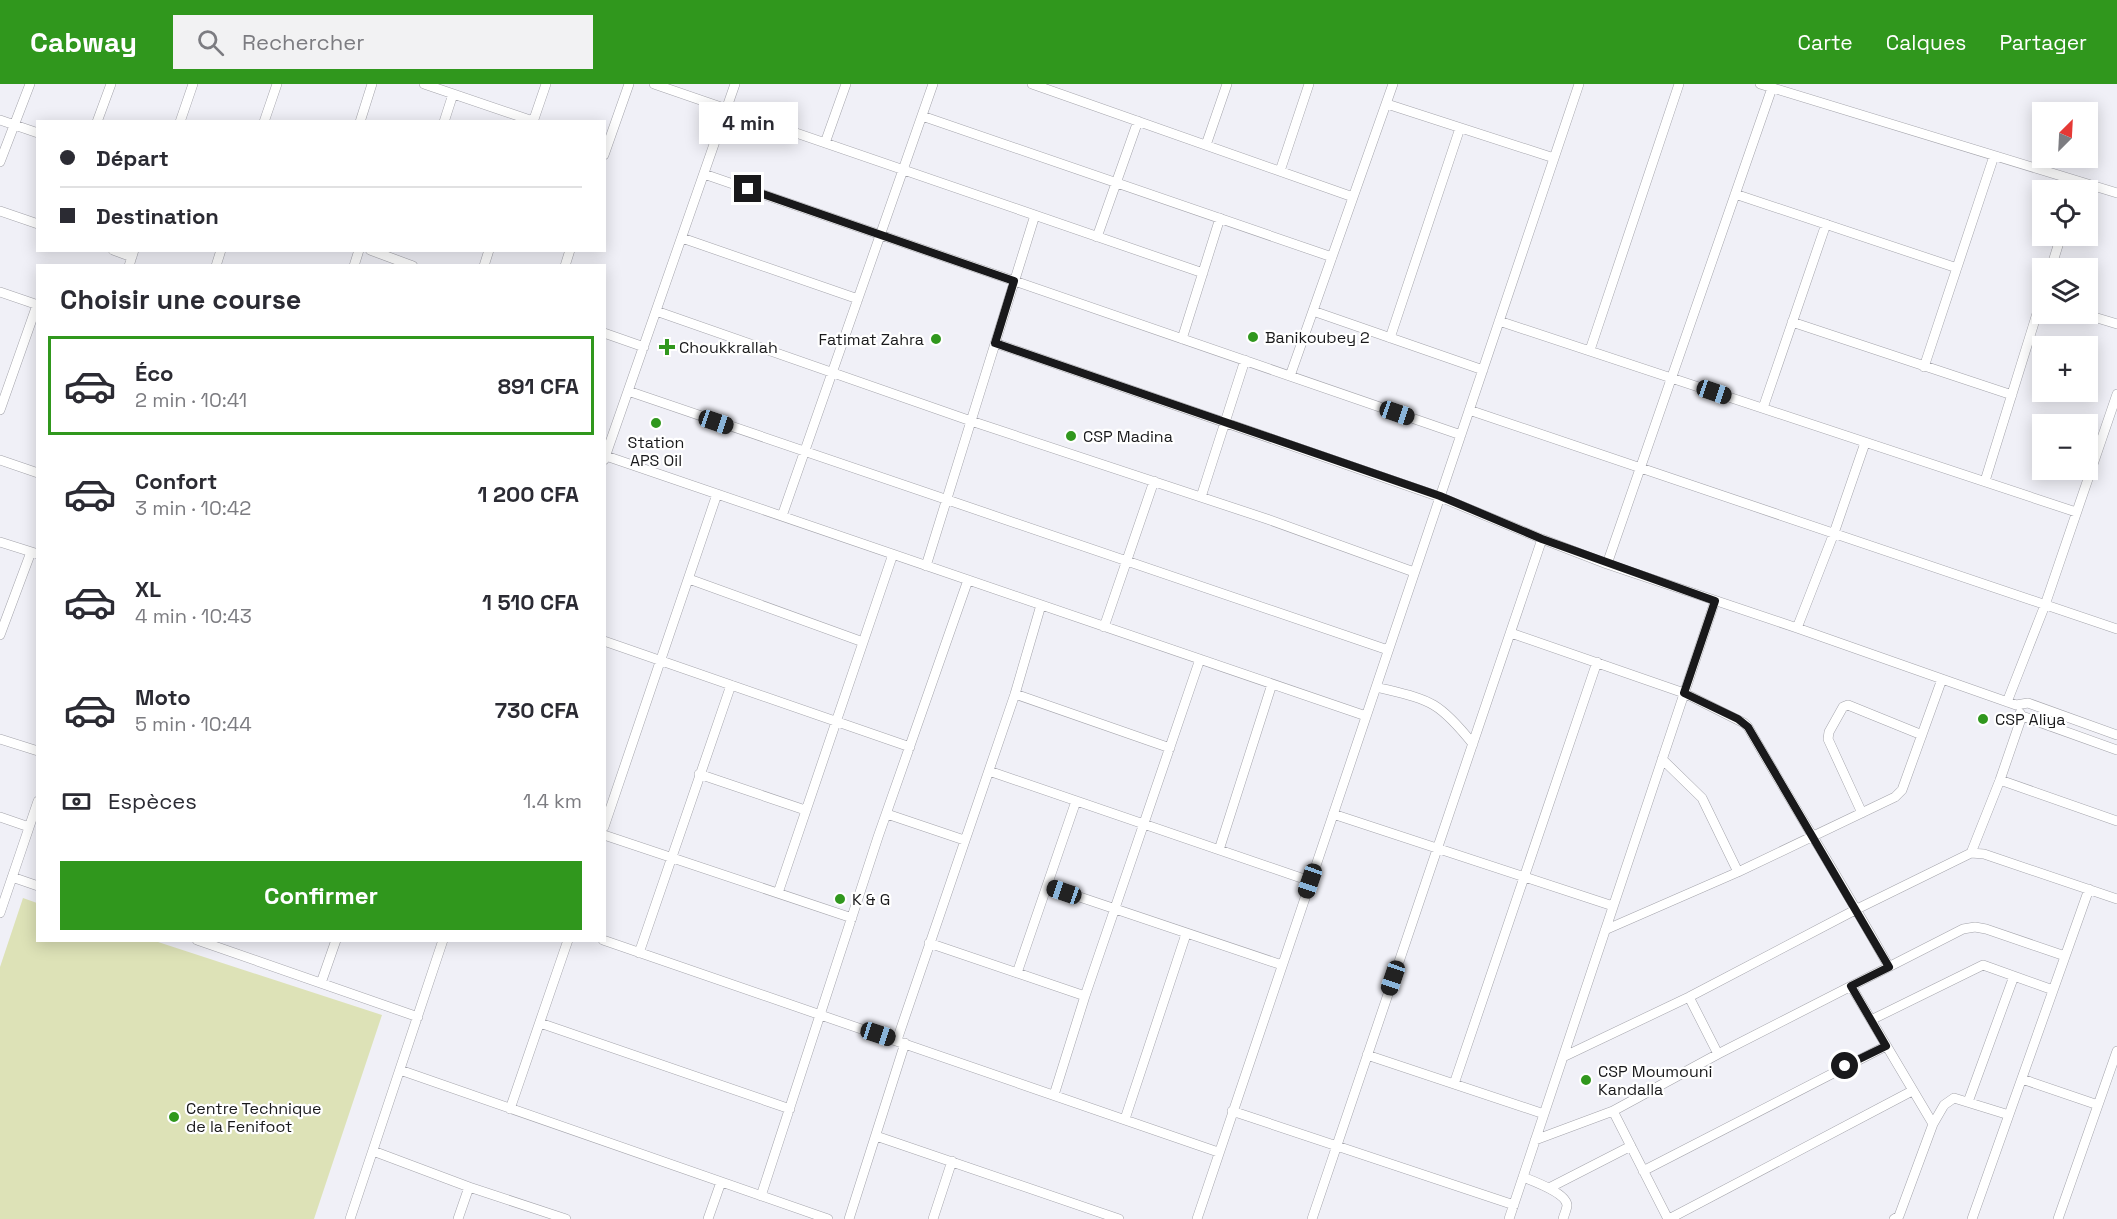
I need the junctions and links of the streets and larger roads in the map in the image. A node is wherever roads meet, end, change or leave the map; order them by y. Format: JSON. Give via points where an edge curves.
{"nodes":[{"id":1,"x":30,"y":84,"type":"edge"},
{"id":2,"x":111,"y":84,"type":"edge"},
{"id":3,"x":193,"y":84,"type":"edge"},
{"id":4,"x":277,"y":84,"type":"edge"},
{"id":5,"x":372,"y":84,"type":"edge"},
{"id":6,"x":424,"y":84,"type":"edge"},
{"id":7,"x":546,"y":84,"type":"edge"},
{"id":8,"x":629,"y":84,"type":"edge"},
{"id":9,"x":654,"y":84,"type":"edge"},
{"id":10,"x":735,"y":84,"type":"edge"},
{"id":11,"x":846,"y":84,"type":"edge"},
{"id":12,"x":933,"y":84,"type":"edge"},
{"id":13,"x":1032,"y":84,"type":"edge"},
{"id":14,"x":1227,"y":84,"type":"edge"},
{"id":15,"x":1309,"y":84,"type":"edge"},
{"id":16,"x":1393,"y":84,"type":"edge"},
{"id":17,"x":1579,"y":84,"type":"edge"},
{"id":18,"x":1679,"y":84,"type":"edge"},
{"id":19,"x":1760,"y":84,"type":"edge"},
{"id":20,"x":1772,"y":88,"type":"junction"},
{"id":21,"x":453,"y":94,"type":"junction"},
{"id":22,"x":1387,"y":104,"type":"junction"},
{"id":23,"x":726,"y":109,"type":"junction"},
{"id":24,"x":922,"y":116,"type":"junction"},
{"id":25,"x":0,"y":120,"type":"edge"},
{"id":26,"x":99,"y":120,"type":"edge"},
{"id":27,"x":181,"y":120,"type":"edge"},
{"id":28,"x":265,"y":120,"type":"edge"},
{"id":29,"x":361,"y":120,"type":"edge"},
{"id":30,"x":445,"y":120,"type":"edge"},
{"id":31,"x":530,"y":120,"type":"edge"},
{"id":32,"x":533,"y":120,"type":"edge"},
{"id":33,"x":1138,"y":121,"type":"junction"},
{"id":34,"x":14,"y":125,"type":"junction"},
{"id":35,"x":1460,"y":128,"type":"junction"},
{"id":36,"x":36,"y":132,"type":"edge"},
{"id":37,"x":825,"y":143,"type":"junction"},
{"id":38,"x":1206,"y":145,"type":"junction"},
{"id":39,"x":606,"y":149,"type":"edge"},
{"id":40,"x":1994,"y":156,"type":"junction"},
{"id":41,"x":1554,"y":158,"type":"junction"},
{"id":42,"x":0,"y":162,"type":"edge"},
{"id":43,"x":903,"y":170,"type":"junction"},
{"id":44,"x":1280,"y":171,"type":"junction"},
{"id":45,"x":704,"y":174,"type":"junction"},
{"id":46,"x":2060,"y":180,"type":"edge"},
{"id":47,"x":1117,"y":183,"type":"junction"},
{"id":48,"x":2098,"y":190,"type":"edge"},
{"id":49,"x":2117,"y":193,"type":"edge"},
{"id":50,"x":1735,"y":194,"type":"junction"},
{"id":51,"x":1353,"y":197,"type":"junction"},
{"id":52,"x":0,"y":212,"type":"edge"},
{"id":53,"x":1035,"y":215,"type":"junction"},
{"id":54,"x":1220,"y":219,"type":"junction"},
{"id":55,"x":36,"y":223,"type":"edge"},
{"id":56,"x":1826,"y":224,"type":"junction"},
{"id":57,"x":880,"y":235,"type":"junction"},
{"id":58,"x":1097,"y":237,"type":"junction"},
{"id":59,"x":682,"y":238,"type":"junction"},
{"id":60,"x":118,"y":252,"type":"edge"},
{"id":61,"x":381,"y":252,"type":"edge"},
{"id":62,"x":398,"y":255,"type":"edge"},
{"id":63,"x":1332,"y":257,"type":"junction"},
{"id":64,"x":132,"y":258,"type":"edge"},
{"id":65,"x":410,"y":264,"type":"edge"},
{"id":66,"x":1957,"y":268,"type":"junction"},
{"id":67,"x":1203,"y":273,"type":"junction"},
{"id":68,"x":1014,"y":281,"type":"junction"},
{"id":69,"x":0,"y":292,"type":"edge"},
{"id":70,"x":858,"y":299,"type":"junction"},
{"id":71,"x":36,"y":305,"type":"edge"},
{"id":72,"x":36,"y":307,"type":"edge"},
{"id":73,"x":656,"y":311,"type":"junction"},
{"id":74,"x":1313,"y":311,"type":"junction"},
{"id":75,"x":2098,"y":318,"type":"edge"},
{"id":76,"x":1499,"y":321,"type":"junction"},
{"id":77,"x":1792,"y":322,"type":"junction"},
{"id":78,"x":2034,"y":324,"type":"edge"},
{"id":79,"x":2117,"y":324,"type":"edge"},
{"id":80,"x":606,"y":334,"type":"edge"},
{"id":81,"x":1390,"y":338,"type":"junction"},
{"id":82,"x":1182,"y":339,"type":"junction"},
{"id":83,"x":995,"y":343,"type":"junction"},
{"id":84,"x":644,"y":347,"type":"junction"},
{"id":85,"x":1590,"y":350,"type":"junction"},
{"id":86,"x":1245,"y":360,"type":"junction"},
{"id":87,"x":1924,"y":367,"type":"junction"},
{"id":88,"x":1483,"y":370,"type":"junction"},
{"id":89,"x":832,"y":372,"type":"junction"},
{"id":90,"x":1290,"y":376,"type":"junction"},
{"id":91,"x":1672,"y":378,"type":"junction"},
{"id":92,"x":5,"y":380,"type":"edge"},
{"id":93,"x":628,"y":392,"type":"junction"},
{"id":94,"x":2117,"y":394,"type":"edge"},
{"id":95,"x":2012,"y":395,"type":"junction"},
{"id":96,"x":1762,"y":408,"type":"junction"},
{"id":97,"x":0,"y":410,"type":"edge"},
{"id":98,"x":1469,"y":410,"type":"junction"},
{"id":99,"x":971,"y":421,"type":"junction"},
{"id":100,"x":1225,"y":422,"type":"junction"},
{"id":101,"x":2112,"y":423,"type":"edge"},
{"id":102,"x":1461,"y":435,"type":"junction"},
{"id":103,"x":1866,"y":443,"type":"junction"},
{"id":104,"x":804,"y":452,"type":"junction"},
{"id":105,"x":606,"y":455,"type":"edge"},
{"id":106,"x":606,"y":458,"type":"edge"},
{"id":107,"x":0,"y":460,"type":"edge"},
{"id":108,"x":1641,"y":468,"type":"junction"},
{"id":109,"x":36,"y":472,"type":"edge"},
{"id":110,"x":1154,"y":481,"type":"junction"},
{"id":111,"x":1984,"y":481,"type":"junction"},
{"id":112,"x":717,"y":494,"type":"junction"},
{"id":113,"x":1440,"y":496,"type":"junction"},
{"id":114,"x":1201,"y":497,"type":"junction"},
{"id":115,"x":946,"y":500,"type":"junction"},
{"id":116,"x":2076,"y":512,"type":"junction"},
{"id":117,"x":782,"y":516,"type":"junction"},
{"id":118,"x":1834,"y":533,"type":"junction"},
{"id":119,"x":1542,"y":539,"type":"junction"},
{"id":120,"x":0,"y":542,"type":"edge"},
{"id":121,"x":34,"y":553,"type":"edge"},
{"id":122,"x":893,"y":554,"type":"junction"},
{"id":123,"x":1127,"y":561,"type":"junction"},
{"id":124,"x":1607,"y":564,"type":"junction"},
{"id":125,"x":926,"y":566,"type":"junction"},
{"id":126,"x":1414,"y":572,"type":"junction"},
{"id":127,"x":689,"y":579,"type":"junction"},
{"id":128,"x":968,"y":580,"type":"junction"},
{"id":129,"x":1715,"y":601,"type":"junction"},
{"id":130,"x":1041,"y":605,"type":"junction"},
{"id":131,"x":2045,"y":605,"type":"junction"},
{"id":132,"x":1104,"y":627,"type":"junction"},
{"id":133,"x":1797,"y":628,"type":"junction"},
{"id":134,"x":2117,"y":629,"type":"edge"},
{"id":135,"x":1511,"y":633,"type":"junction"},
{"id":136,"x":0,"y":635,"type":"edge"},
{"id":137,"x":606,"y":642,"type":"edge"},
{"id":138,"x":863,"y":642,"type":"junction"},
{"id":139,"x":1388,"y":650,"type":"junction"},
{"id":140,"x":1200,"y":659,"type":"junction"},
{"id":141,"x":660,"y":660,"type":"junction"},
{"id":142,"x":1597,"y":663,"type":"junction"},
{"id":143,"x":1942,"y":679,"type":"junction"},
{"id":144,"x":1272,"y":684,"type":"junction"},
{"id":145,"x":731,"y":685,"type":"junction"},
{"id":146,"x":1376,"y":687,"type":"junction"},
{"id":147,"x":1684,"y":693,"type":"junction"},
{"id":148,"x":1015,"y":694,"type":"junction"},
{"id":149,"x":2012,"y":704,"type":"junction"},
{"id":150,"x":1366,"y":716,"type":"junction"},
{"id":151,"x":2022,"y":716,"type":"junction"},
{"id":152,"x":836,"y":722,"type":"junction"},
{"id":153,"x":1922,"y":735,"type":"junction"},
{"id":154,"x":2117,"y":735,"type":"edge"},
{"id":155,"x":0,"y":739,"type":"edge"},
{"id":156,"x":1473,"y":744,"type":"junction"},
{"id":157,"x":910,"y":747,"type":"junction"},
{"id":158,"x":1170,"y":748,"type":"junction"},
{"id":159,"x":36,"y":750,"type":"edge"},
{"id":160,"x":2117,"y":750,"type":"edge"},
{"id":161,"x":1662,"y":759,"type":"junction"},
{"id":162,"x":988,"y":771,"type":"junction"},
{"id":163,"x":699,"y":774,"type":"junction"},
{"id":164,"x":2000,"y":780,"type":"junction"},
{"id":165,"x":1076,"y":801,"type":"junction"},
{"id":166,"x":36,"y":807,"type":"edge"},
{"id":167,"x":805,"y":810,"type":"junction"},
{"id":168,"x":1862,"y":813,"type":"junction"},
{"id":169,"x":887,"y":814,"type":"junction"},
{"id":170,"x":1333,"y":814,"type":"junction"},
{"id":171,"x":0,"y":818,"type":"edge"},
{"id":172,"x":606,"y":821,"type":"edge"},
{"id":173,"x":2117,"y":821,"type":"edge"},
{"id":174,"x":1145,"y":825,"type":"junction"},
{"id":175,"x":29,"y":827,"type":"junction"},
{"id":176,"x":606,"y":836,"type":"edge"},
{"id":177,"x":1811,"y":836,"type":"junction"},
{"id":178,"x":964,"y":840,"type":"junction"},
{"id":179,"x":1438,"y":848,"type":"junction"},
{"id":180,"x":1219,"y":850,"type":"junction"},
{"id":181,"x":1971,"y":853,"type":"junction"},
{"id":182,"x":671,"y":857,"type":"junction"},
{"id":183,"x":1738,"y":872,"type":"junction"},
{"id":184,"x":12,"y":877,"type":"junction"},
{"id":185,"x":1524,"y":877,"type":"junction"},
{"id":186,"x":1310,"y":881,"type":"junction"},
{"id":187,"x":36,"y":885,"type":"edge"},
{"id":188,"x":1047,"y":886,"type":"junction"},
{"id":189,"x":2089,"y":889,"type":"junction"},
{"id":190,"x":778,"y":893,"type":"junction"},
{"id":191,"x":2117,"y":899,"type":"edge"},
{"id":192,"x":1613,"y":906,"type":"junction"},
{"id":193,"x":1116,"y":909,"type":"junction"},
{"id":194,"x":1857,"y":909,"type":"junction"},
{"id":195,"x":0,"y":913,"type":"edge"},
{"id":196,"x":852,"y":918,"type":"junction"},
{"id":197,"x":1605,"y":930,"type":"junction"},
{"id":198,"x":1186,"y":934,"type":"junction"},
{"id":199,"x":606,"y":941,"type":"edge"},
{"id":200,"x":203,"y":942,"type":"edge"},
{"id":201,"x":335,"y":942,"type":"edge"},
{"id":202,"x":442,"y":942,"type":"edge"},
{"id":203,"x":567,"y":942,"type":"edge"},
{"id":204,"x":929,"y":944,"type":"junction"},
{"id":205,"x":639,"y":953,"type":"junction"},
{"id":206,"x":2065,"y":956,"type":"junction"},
{"id":207,"x":1282,"y":965,"type":"junction"},
{"id":208,"x":1889,"y":967,"type":"junction"},
{"id":209,"x":1017,"y":974,"type":"junction"},
{"id":210,"x":2014,"y":976,"type":"junction"},
{"id":211,"x":321,"y":983,"type":"junction"},
{"id":212,"x":1851,"y":986,"type":"junction"},
{"id":213,"x":2053,"y":990,"type":"junction"},
{"id":214,"x":1085,"y":996,"type":"junction"},
{"id":215,"x":1689,"y":997,"type":"junction"},
{"id":216,"x":819,"y":1014,"type":"junction"},
{"id":217,"x":418,"y":1017,"type":"junction"},
{"id":218,"x":1871,"y":1020,"type":"junction"},
{"id":219,"x":540,"y":1023,"type":"junction"},
{"id":220,"x":901,"y":1041,"type":"junction"},
{"id":221,"x":1886,"y":1046,"type":"junction"},
{"id":222,"x":2117,"y":1051,"type":"edge"},
{"id":223,"x":1718,"y":1054,"type":"junction"},
{"id":224,"x":1367,"y":1056,"type":"junction"},
{"id":225,"x":1563,"y":1057,"type":"junction"},
{"id":226,"x":400,"y":1070,"type":"junction"},
{"id":227,"x":2022,"y":1080,"type":"junction"},
{"id":228,"x":1454,"y":1084,"type":"junction"},
{"id":229,"x":1912,"y":1090,"type":"junction"},
{"id":230,"x":1054,"y":1095,"type":"junction"},
{"id":231,"x":1968,"y":1102,"type":"junction"},
{"id":232,"x":2098,"y":1105,"type":"junction"},
{"id":233,"x":510,"y":1109,"type":"junction"},
{"id":234,"x":790,"y":1109,"type":"junction"},
{"id":235,"x":1232,"y":1111,"type":"junction"},
{"id":236,"x":1614,"y":1111,"type":"junction"},
{"id":237,"x":1544,"y":1114,"type":"junction"},
{"id":238,"x":2009,"y":1115,"type":"junction"},
{"id":239,"x":1125,"y":1119,"type":"junction"},
{"id":240,"x":1933,"y":1124,"type":"junction"},
{"id":241,"x":876,"y":1136,"type":"junction"},
{"id":242,"x":1535,"y":1140,"type":"junction"},
{"id":243,"x":1337,"y":1146,"type":"junction"},
{"id":244,"x":1631,"y":1146,"type":"junction"},
{"id":245,"x":373,"y":1151,"type":"junction"},
{"id":246,"x":1218,"y":1152,"type":"junction"},
{"id":247,"x":952,"y":1161,"type":"junction"},
{"id":248,"x":1643,"y":1171,"type":"junction"},
{"id":249,"x":1523,"y":1177,"type":"junction"},
{"id":250,"x":721,"y":1182,"type":"junction"},
{"id":251,"x":469,"y":1187,"type":"junction"},
{"id":252,"x":1549,"y":1188,"type":"junction"},
{"id":253,"x":761,"y":1196,"type":"junction"},
{"id":254,"x":1514,"y":1205,"type":"junction"},
{"id":255,"x":1104,"y":1216,"type":"edge"},
{"id":256,"x":350,"y":1219,"type":"edge"},
{"id":257,"x":458,"y":1219,"type":"edge"},
{"id":258,"x":566,"y":1219,"type":"edge"},
{"id":259,"x":708,"y":1219,"type":"edge"},
{"id":260,"x":828,"y":1219,"type":"edge"},
{"id":261,"x":849,"y":1219,"type":"edge"},
{"id":262,"x":933,"y":1219,"type":"edge"},
{"id":263,"x":1119,"y":1219,"type":"edge"},
{"id":264,"x":1197,"y":1219,"type":"edge"},
{"id":265,"x":1312,"y":1219,"type":"edge"},
{"id":266,"x":1509,"y":1219,"type":"edge"},
{"id":267,"x":1563,"y":1219,"type":"edge"},
{"id":268,"x":1668,"y":1219,"type":"edge"},
{"id":269,"x":1894,"y":1219,"type":"edge"},
{"id":270,"x":1972,"y":1219,"type":"edge"},
{"id":271,"x":2058,"y":1219,"type":"edge"}],
"edges":[{"from":1,"to":34,"type":"street"},
{"from":2,"to":26,"type":"street"},
{"from":3,"to":27,"type":"street"},
{"from":4,"to":28,"type":"street"},
{"from":5,"to":29,"type":"street"},
{"from":6,"to":21,"type":"street"},
{"from":7,"to":32,"type":"street"},
{"from":8,"to":39,"type":"street"},
{"from":9,"to":23,"type":"street"},
{"from":10,"to":23,"type":"street"},
{"from":11,"to":37,"type":"street"},
{"from":12,"to":24,"type":"street"},
{"from":13,"to":33,"type":"street"},
{"from":14,"to":38,"type":"street"},
{"from":15,"to":44,"type":"street"},
{"from":16,"to":22,"type":"street"},
{"from":17,"to":41,"type":"street"},
{"from":18,"to":85,"type":"street"},
{"from":19,"to":20,"type":"street"},
{"from":20,"to":40,"type":"street"},
{"from":20,"to":50,"type":"street"},
{"from":21,"to":30,"type":"street"},
{"from":21,"to":31,"type":"street"},
{"from":22,"to":35,"type":"street"},
{"from":22,"to":51,"type":"street"},
{"from":23,"to":37,"type":"street"},
{"from":23,"to":45,"type":"street"},
{"from":24,"to":43,"type":"street"},
{"from":24,"to":47,"type":"street"},
{"from":25,"to":34,"type":"street"},
{"from":33,"to":38,"type":"street"},
{"from":33,"to":47,"type":"street"},
{"from":34,"to":36,"type":"street"},
{"from":34,"to":42,"type":"street"},
{"from":35,"to":41,"type":"street"},
{"from":35,"to":81,"type":"street"},
{"from":37,"to":43,"type":"street"},
{"from":38,"to":44,"type":"street"},
{"from":40,"to":46,"type":"street"},
{"from":40,"to":66,"type":"street"},
{"from":41,"to":76,"type":"street"},
{"from":43,"to":53,"type":"street"},
{"from":43,"to":57,"type":"street"},
{"from":44,"to":51,"type":"street"},
{"from":45,"to":57,"type":"street"},
{"from":45,"to":59,"type":"street"},
{"from":47,"to":54,"type":"street"},
{"from":47,"to":58,"type":"street"},
{"from":48,"to":49,"type":"street"},
{"from":50,"to":56,"type":"street"},
{"from":50,"to":91,"type":"street"},
{"from":51,"to":63,"type":"street"},
{"from":52,"to":55,"type":"street"},
{"from":53,"to":58,"type":"street"},
{"from":53,"to":68,"type":"street"},
{"from":54,"to":63,"type":"street"},
{"from":54,"to":67,"type":"street"},
{"from":56,"to":66,"type":"street"},
{"from":56,"to":77,"type":"street"},
{"from":57,"to":68,"type":"street"},
{"from":57,"to":70,"type":"street"},
{"from":58,"to":67,"type":"street"},
{"from":59,"to":70,"type":"street"},
{"from":59,"to":73,"type":"street"},
{"from":60,"to":64,"type":"street"},
{"from":61,"to":62,"type":"street"},
{"from":62,"to":65,"type":"street"},
{"from":63,"to":74,"type":"street"},
{"from":66,"to":87,"type":"street"},
{"from":67,"to":82,"type":"street"},
{"from":68,"to":82,"type":"street"},
{"from":68,"to":83,"type":"street"},
{"from":69,"to":71,"type":"street"},
{"from":70,"to":89,"type":"street"},
{"from":72,"to":92,"type":"street"},
{"from":73,"to":84,"type":"street"},
{"from":73,"to":89,"type":"street"},
{"from":74,"to":81,"type":"street"},
{"from":74,"to":90,"type":"street"},
{"from":75,"to":79,"type":"street"},
{"from":76,"to":85,"type":"street"},
{"from":76,"to":88,"type":"street"},
{"from":77,"to":87,"type":"street"},
{"from":77,"to":96,"type":"street"},
{"from":78,"to":95,"type":"street"},
{"from":80,"to":84,"type":"street"},
{"from":81,"to":88,"type":"street"},
{"from":82,"to":86,"type":"street"},
{"from":83,"to":99,"type":"street"},
{"from":83,"to":100,"type":"street"},
{"from":84,"to":93,"type":"street"},
{"from":85,"to":91,"type":"street"},
{"from":86,"to":90,"type":"street"},
{"from":86,"to":100,"type":"street"},
{"from":87,"to":95,"type":"street"},
{"from":88,"to":98,"type":"street"},
{"from":89,"to":99,"type":"street"},
{"from":89,"to":104,"type":"street"},
{"from":90,"to":102,"type":"street"},
{"from":91,"to":96,"type":"street"},
{"from":91,"to":108,"type":"street"},
{"from":92,"to":97,"type":"street"},
{"from":93,"to":104,"type":"street"},
{"from":93,"to":105,"type":"street"},
{"from":94,"to":101,"type":"street"},
{"from":95,"to":111,"type":"street"},
{"from":96,"to":103,"type":"street"},
{"from":98,"to":102,"type":"street"},
{"from":98,"to":108,"type":"street"},
{"from":99,"to":110,"type":"street"},
{"from":99,"to":115,"type":"street"},
{"from":100,"to":113,"type":"street"},
{"from":100,"to":114,"type":"street"},
{"from":101,"to":116,"type":"street"},
{"from":102,"to":113,"type":"street"},
{"from":103,"to":111,"type":"street"},
{"from":103,"to":118,"type":"street"},
{"from":104,"to":115,"type":"street"},
{"from":104,"to":117,"type":"street"},
{"from":106,"to":112,"type":"street"},
{"from":107,"to":109,"type":"street"},
{"from":108,"to":118,"type":"street"},
{"from":108,"to":124,"type":"street"},
{"from":110,"to":114,"type":"street"},
{"from":110,"to":123,"type":"street"},
{"from":111,"to":116,"type":"street"},
{"from":112,"to":117,"type":"street"},
{"from":112,"to":127,"type":"street"},
{"from":113,"to":119,"type":"street"},
{"from":113,"to":126,"type":"street"},
{"from":114,"to":126,"type":"street"},
{"from":115,"to":123,"type":"street"},
{"from":115,"to":125,"type":"street"},
{"from":116,"to":131,"type":"street"},
{"from":117,"to":122,"type":"street"},
{"from":118,"to":131,"type":"street"},
{"from":118,"to":133,"type":"street"},
{"from":119,"to":124,"type":"street"},
{"from":119,"to":135,"type":"street"},
{"from":120,"to":121,"type":"street"},
{"from":121,"to":136,"type":"street"},
{"from":122,"to":125,"type":"street"},
{"from":122,"to":138,"type":"street"},
{"from":123,"to":132,"type":"street"},
{"from":123,"to":139,"type":"street"},
{"from":124,"to":129,"type":"street"},
{"from":125,"to":128,"type":"street"},
{"from":126,"to":139,"type":"street"},
{"from":127,"to":138,"type":"street"},
{"from":127,"to":141,"type":"street"},
{"from":128,"to":130,"type":"street"},
{"from":128,"to":157,"type":"street"},
{"from":129,"to":133,"type":"street"},
{"from":129,"to":147,"type":"street"},
{"from":130,"to":132,"type":"street"},
{"from":130,"to":148,"type":"street"},
{"from":131,"to":134,"type":"street"},
{"from":131,"to":149,"type":"street"},
{"from":132,"to":140,"type":"street"},
{"from":133,"to":143,"type":"street"},
{"from":135,"to":142,"type":"street"},
{"from":135,"to":156,"type":"street"},
{"from":137,"to":141,"type":"street"},
{"from":138,"to":152,"type":"street"},
{"from":139,"to":146,"type":"street"},
{"from":140,"to":144,"type":"street"},
{"from":140,"to":158,"type":"street"},
{"from":141,"to":145,"type":"street"},
{"from":141,"to":172,"type":"street"},
{"from":142,"to":147,"type":"street"},
{"from":142,"to":185,"type":"street"},
{"from":143,"to":149,"type":"street"},
{"from":143,"to":153,"type":"street"},
{"from":144,"to":150,"type":"street"},
{"from":144,"to":180,"type":"street"},
{"from":145,"to":152,"type":"street"},
{"from":145,"to":163,"type":"street"},
{"from":146,"to":150,"type":"street"},
{"from":146,"to":156,"type":"street","via":[[1436,705]]},
{"from":147,"to":161,"type":"street"},
{"from":147,"to":177,"type":"street","via":[[1748,727]]},
{"from":148,"to":158,"type":"street"},
{"from":148,"to":162,"type":"street"},
{"from":149,"to":151,"type":"street"},
{"from":149,"to":154,"type":"street","via":[[2028,703]]},
{"from":150,"to":170,"type":"street"},
{"from":151,"to":160,"type":"street"},
{"from":151,"to":164,"type":"street"},
{"from":152,"to":157,"type":"street"},
{"from":152,"to":167,"type":"street"},
{"from":153,"to":168,"type":"street","via":[[1899,794]]},
{"from":153,"to":168,"type":"street","via":[[1848,705],[1843,707],[1828,739]]},
{"from":155,"to":159,"type":"street"},
{"from":156,"to":179,"type":"street"},
{"from":157,"to":169,"type":"street"},
{"from":158,"to":174,"type":"street"},
{"from":161,"to":183,"type":"street","via":[[1702,798]]},
{"from":161,"to":192,"type":"street"},
{"from":162,"to":165,"type":"street"},
{"from":162,"to":178,"type":"street"},
{"from":163,"to":167,"type":"street"},
{"from":163,"to":182,"type":"street"},
{"from":164,"to":173,"type":"street"},
{"from":164,"to":181,"type":"street"},
{"from":165,"to":174,"type":"street"},
{"from":165,"to":188,"type":"street"},
{"from":166,"to":175,"type":"street"},
{"from":167,"to":190,"type":"street"},
{"from":168,"to":177,"type":"street"},
{"from":169,"to":178,"type":"street"},
{"from":169,"to":196,"type":"street"},
{"from":170,"to":179,"type":"street"},
{"from":170,"to":186,"type":"street"},
{"from":171,"to":175,"type":"street"},
{"from":174,"to":180,"type":"street"},
{"from":174,"to":193,"type":"street"},
{"from":175,"to":184,"type":"street"},
{"from":176,"to":182,"type":"street"},
{"from":177,"to":183,"type":"street"},
{"from":177,"to":194,"type":"street"},
{"from":178,"to":204,"type":"street"},
{"from":179,"to":185,"type":"street"},
{"from":179,"to":224,"type":"street"},
{"from":180,"to":186,"type":"street"},
{"from":181,"to":189,"type":"street"},
{"from":181,"to":194,"type":"street"},
{"from":182,"to":190,"type":"street"},
{"from":182,"to":205,"type":"street"},
{"from":183,"to":197,"type":"street"},
{"from":184,"to":187,"type":"street"},
{"from":184,"to":195,"type":"street"},
{"from":185,"to":192,"type":"street"},
{"from":185,"to":228,"type":"street"},
{"from":186,"to":207,"type":"street"},
{"from":188,"to":193,"type":"street"},
{"from":188,"to":209,"type":"street"},
{"from":189,"to":191,"type":"street"},
{"from":189,"to":206,"type":"street"},
{"from":190,"to":196,"type":"street"},
{"from":192,"to":197,"type":"street"},
{"from":193,"to":198,"type":"street"},
{"from":193,"to":214,"type":"street"},
{"from":194,"to":208,"type":"street"},
{"from":194,"to":215,"type":"street"},
{"from":196,"to":216,"type":"street"},
{"from":197,"to":225,"type":"street"},
{"from":198,"to":207,"type":"street"},
{"from":198,"to":239,"type":"street"},
{"from":199,"to":205,"type":"street"},
{"from":200,"to":211,"type":"street"},
{"from":201,"to":211,"type":"street"},
{"from":202,"to":217,"type":"street"},
{"from":203,"to":219,"type":"street"},
{"from":204,"to":209,"type":"street"},
{"from":204,"to":220,"type":"street"},
{"from":205,"to":216,"type":"street"},
{"from":206,"to":208,"type":"street","via":[[1975,927],[1963,929]]},
{"from":206,"to":213,"type":"street"},
{"from":207,"to":235,"type":"street"},
{"from":208,"to":212,"type":"street"},
{"from":209,"to":214,"type":"street"},
{"from":210,"to":213,"type":"street"},
{"from":210,"to":218,"type":"street","via":[[1983,965]]},
{"from":210,"to":231,"type":"street"},
{"from":211,"to":217,"type":"street"},
{"from":212,"to":218,"type":"street"},
{"from":212,"to":223,"type":"street"},
{"from":213,"to":227,"type":"street"},
{"from":214,"to":230,"type":"street"},
{"from":215,"to":223,"type":"street"},
{"from":215,"to":225,"type":"street"},
{"from":216,"to":220,"type":"street"},
{"from":216,"to":234,"type":"street"},
{"from":217,"to":226,"type":"street"},
{"from":218,"to":221,"type":"street"},
{"from":219,"to":233,"type":"street"},
{"from":219,"to":234,"type":"street"},
{"from":220,"to":230,"type":"street"},
{"from":220,"to":241,"type":"street"},
{"from":221,"to":229,"type":"street"},
{"from":221,"to":248,"type":"street"},
{"from":222,"to":232,"type":"street"},
{"from":223,"to":236,"type":"street"},
{"from":224,"to":228,"type":"street"},
{"from":224,"to":243,"type":"street"},
{"from":225,"to":237,"type":"street"},
{"from":226,"to":233,"type":"street"},
{"from":226,"to":245,"type":"street"},
{"from":227,"to":232,"type":"street"},
{"from":227,"to":238,"type":"street"},
{"from":228,"to":237,"type":"street"},
{"from":229,"to":240,"type":"street"},
{"from":229,"to":268,"type":"street"},
{"from":230,"to":239,"type":"street"},
{"from":231,"to":238,"type":"street"},
{"from":231,"to":240,"type":"street","via":[[1954,1098],[1944,1105]]},
{"from":232,"to":271,"type":"street"},
{"from":233,"to":250,"type":"street"},
{"from":234,"to":253,"type":"street"},
{"from":235,"to":243,"type":"street"},
{"from":235,"to":246,"type":"street"},
{"from":236,"to":242,"type":"street"},
{"from":236,"to":244,"type":"street"},
{"from":237,"to":242,"type":"street"},
{"from":238,"to":270,"type":"street"},
{"from":239,"to":246,"type":"street"},
{"from":240,"to":269,"type":"street","via":[[1899,1216]]},
{"from":241,"to":247,"type":"street"},
{"from":241,"to":261,"type":"street"},
{"from":242,"to":249,"type":"street"},
{"from":243,"to":254,"type":"street"},
{"from":243,"to":265,"type":"street"},
{"from":244,"to":248,"type":"street"},
{"from":244,"to":252,"type":"street"},
{"from":245,"to":251,"type":"street"},
{"from":245,"to":256,"type":"street"},
{"from":246,"to":264,"type":"street"},
{"from":247,"to":255,"type":"street"},
{"from":247,"to":262,"type":"street"},
{"from":248,"to":268,"type":"street"},
{"from":249,"to":252,"type":"street"},
{"from":249,"to":254,"type":"street"},
{"from":250,"to":253,"type":"street"},
{"from":250,"to":259,"type":"street"},
{"from":251,"to":257,"type":"street"},
{"from":251,"to":258,"type":"street"},
{"from":252,"to":267,"type":"street","via":[[1565,1200]]},
{"from":253,"to":260,"type":"street"},
{"from":254,"to":266,"type":"street"},
{"from":255,"to":263,"type":"street"}]}
